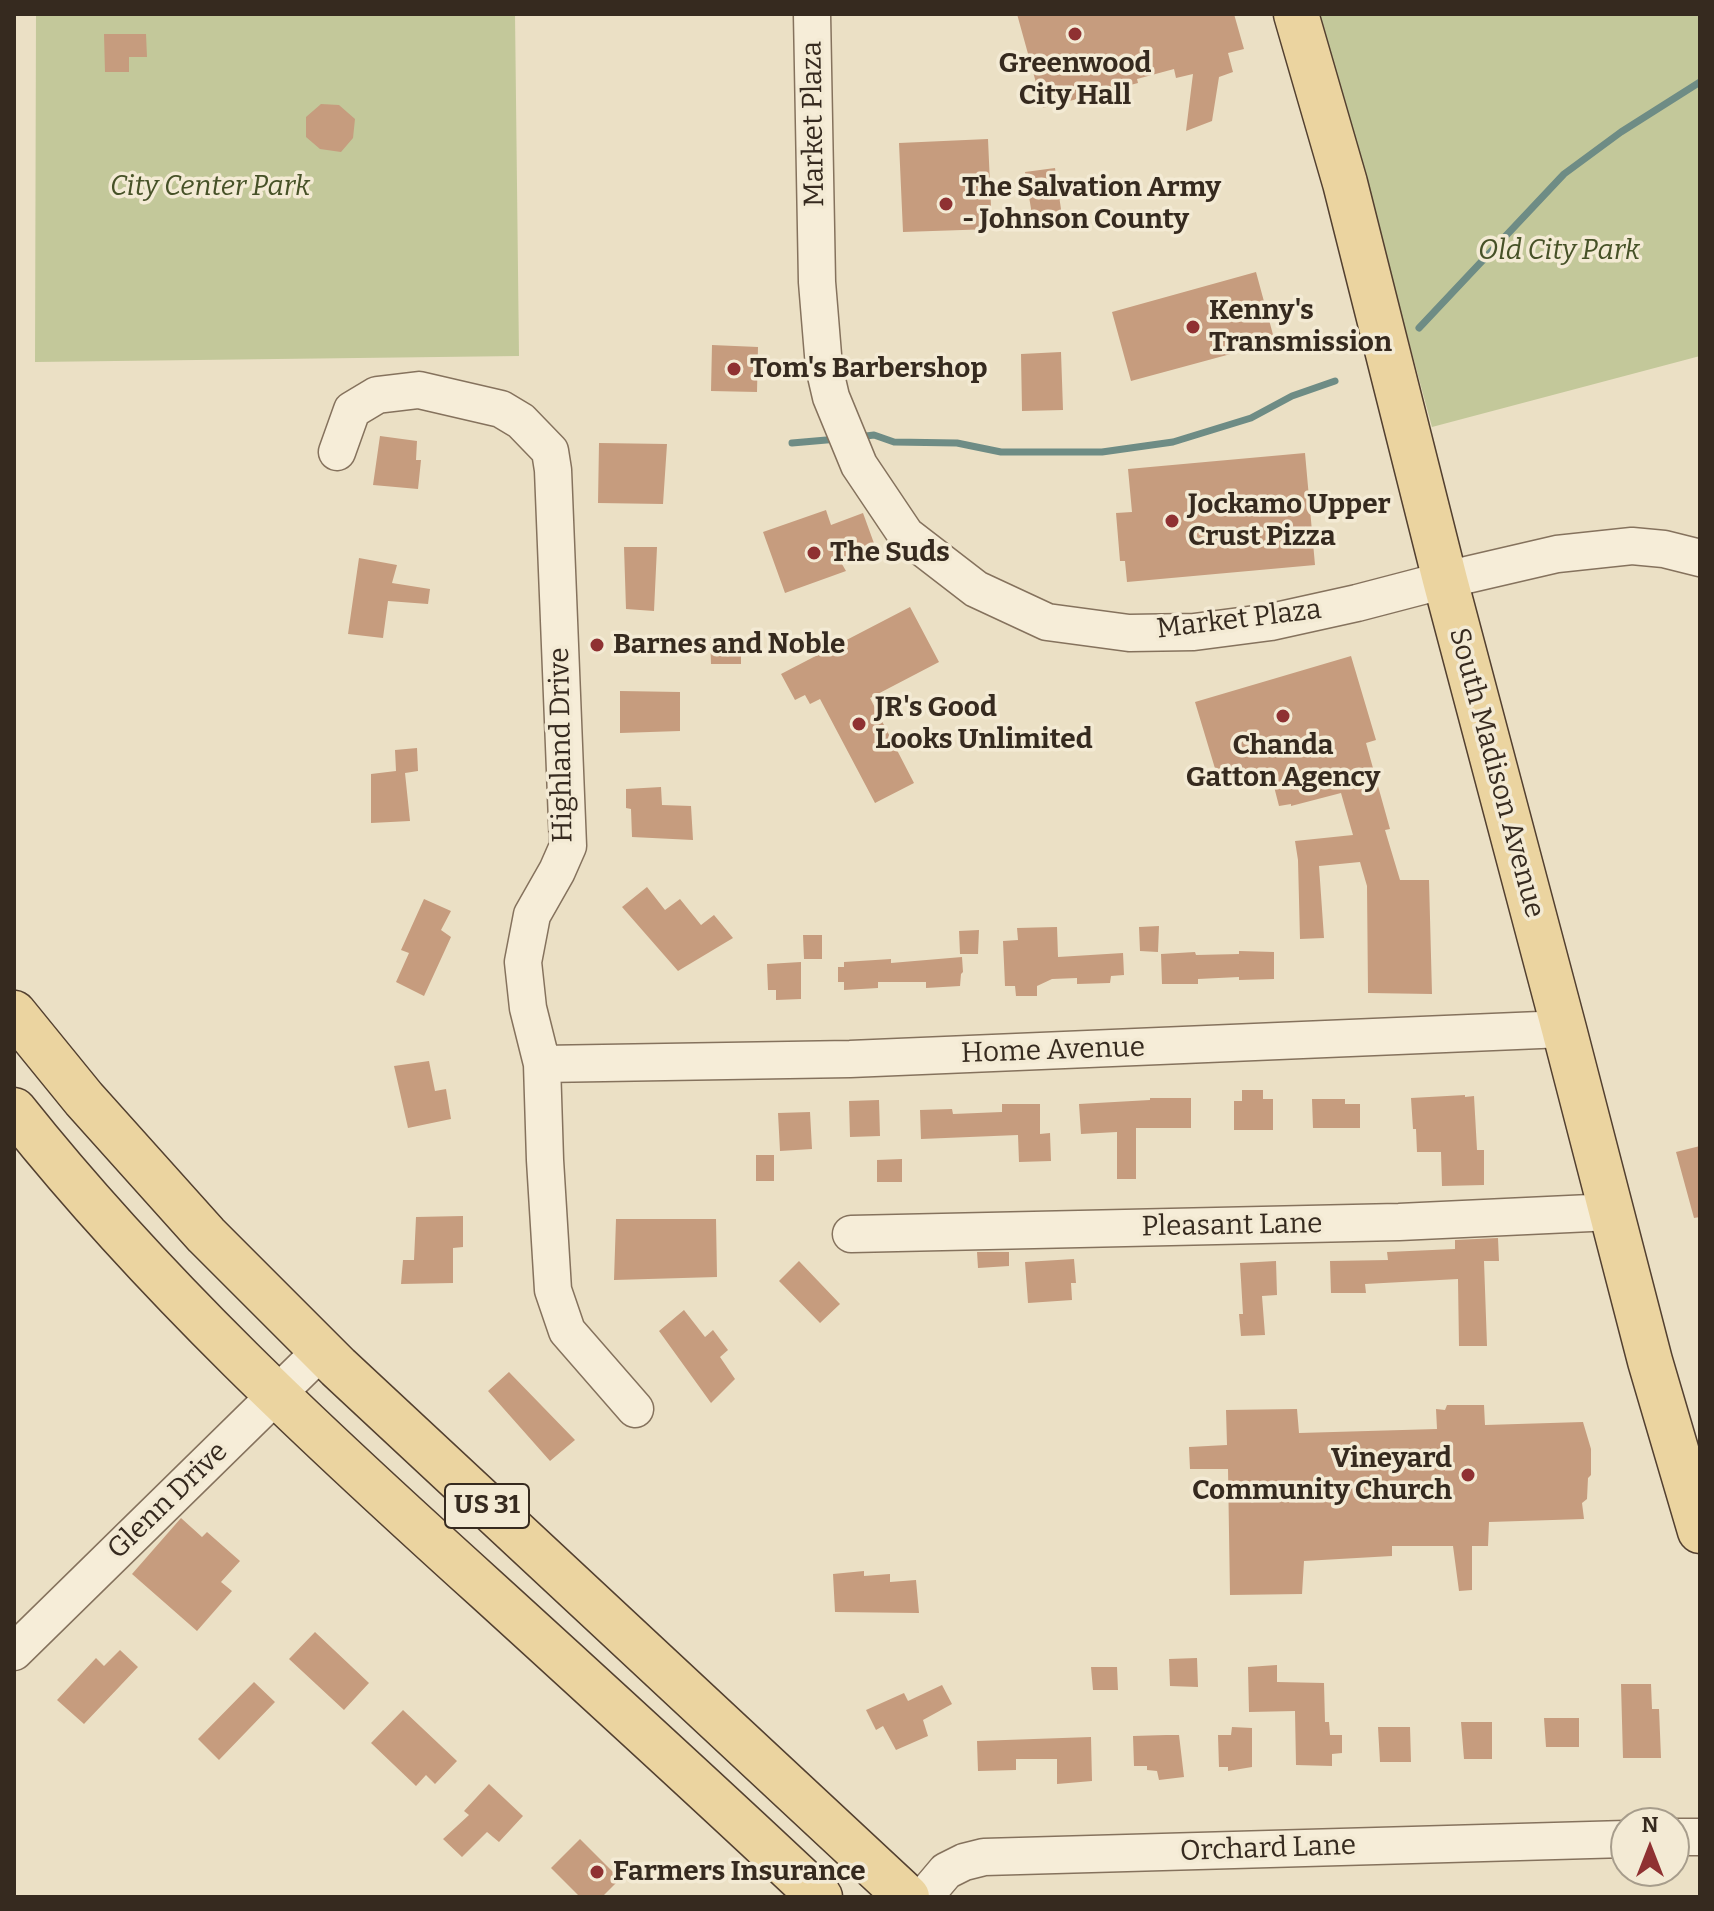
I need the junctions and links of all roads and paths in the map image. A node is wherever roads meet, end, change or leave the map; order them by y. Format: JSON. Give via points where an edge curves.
{"nodes":[{"id":1,"x":812,"y":14,"type":"edge"},
{"id":2,"x":1296,"y":14,"type":"edge"},
{"id":3,"x":337,"y":452,"type":"dead end"},
{"id":4,"x":1700,"y":558,"type":"edge"},
{"id":5,"x":1445,"y":580,"type":"junction"},
{"id":6,"x":14,"y":1013,"type":"edge"},
{"id":7,"x":1564,"y":1029,"type":"junction"},
{"id":8,"x":542,"y":1064,"type":"junction"},
{"id":9,"x":25,"y":1124,"type":"edge"},
{"id":10,"x":1612,"y":1212,"type":"junction"},
{"id":11,"x":851,"y":1234,"type":"dead end"},
{"id":12,"x":322,"y":1350,"type":"junction"},
{"id":13,"x":277,"y":1394,"type":"junction"},
{"id":14,"x":635,"y":1409,"type":"dead end"},
{"id":15,"x":1700,"y":1531,"type":"edge"},
{"id":16,"x":14,"y":1652,"type":"edge"},
{"id":17,"x":1610,"y":1839,"type":"edge"},
{"id":18,"x":820,"y":1897,"type":"edge"},
{"id":19,"x":907,"y":1897,"type":"edge"},
{"id":20,"x":924,"y":1897,"type":"edge"}],
"edges":[{"from":1,"to":5,"type":"street","name":"Market Plaza","via":[[817,282],[824,367],[859,465],[906,535],[976,589],[1047,622],[1129,633],[1194,632],[1271,622]]},
{"from":2,"to":5,"type":"main road","name":"South Madison Avenue","via":[[1345,183]]},
{"from":3,"to":8,"type":"street","name":"Highland Drive","via":[[352,410],[377,395],[419,390],[501,409],[550,451],[568,846],[532,915],[523,962]]},
{"from":4,"to":5,"type":"street","name":"Market Plaza","via":[[1664,549],[1600,548]]},
{"from":5,"to":7,"type":"main road","name":"South Madison Avenue"},
{"from":6,"to":12,"type":"main road","number":"US 31","via":[[206,1235]]},
{"from":7,"to":8,"type":"street","name":"Home Avenue","via":[[850,1059]]},
{"from":7,"to":10,"type":"main road","name":"South Madison Avenue"},
{"from":8,"to":14,"type":"street","name":"Highland Drive","via":[[553,1290],[567,1331]]},
{"from":9,"to":13,"type":"main road","number":"US 31","via":[[122,1237]]},
{"from":10,"to":11,"type":"street","name":"Pleasant Lane"},
{"from":10,"to":15,"type":"main road","name":"South Madison Avenue"},
{"from":12,"to":13,"type":"street","name":"Glenn Drive"},
{"from":12,"to":19,"type":"main road","number":"US 31"},
{"from":13,"to":16,"type":"street","name":"Glenn Drive"},
{"from":13,"to":18,"type":"main road","number":"US 31"},
{"from":17,"to":20,"type":"street","name":"Orchard Lane","via":[[984,1857],[946,1871]]}]}
